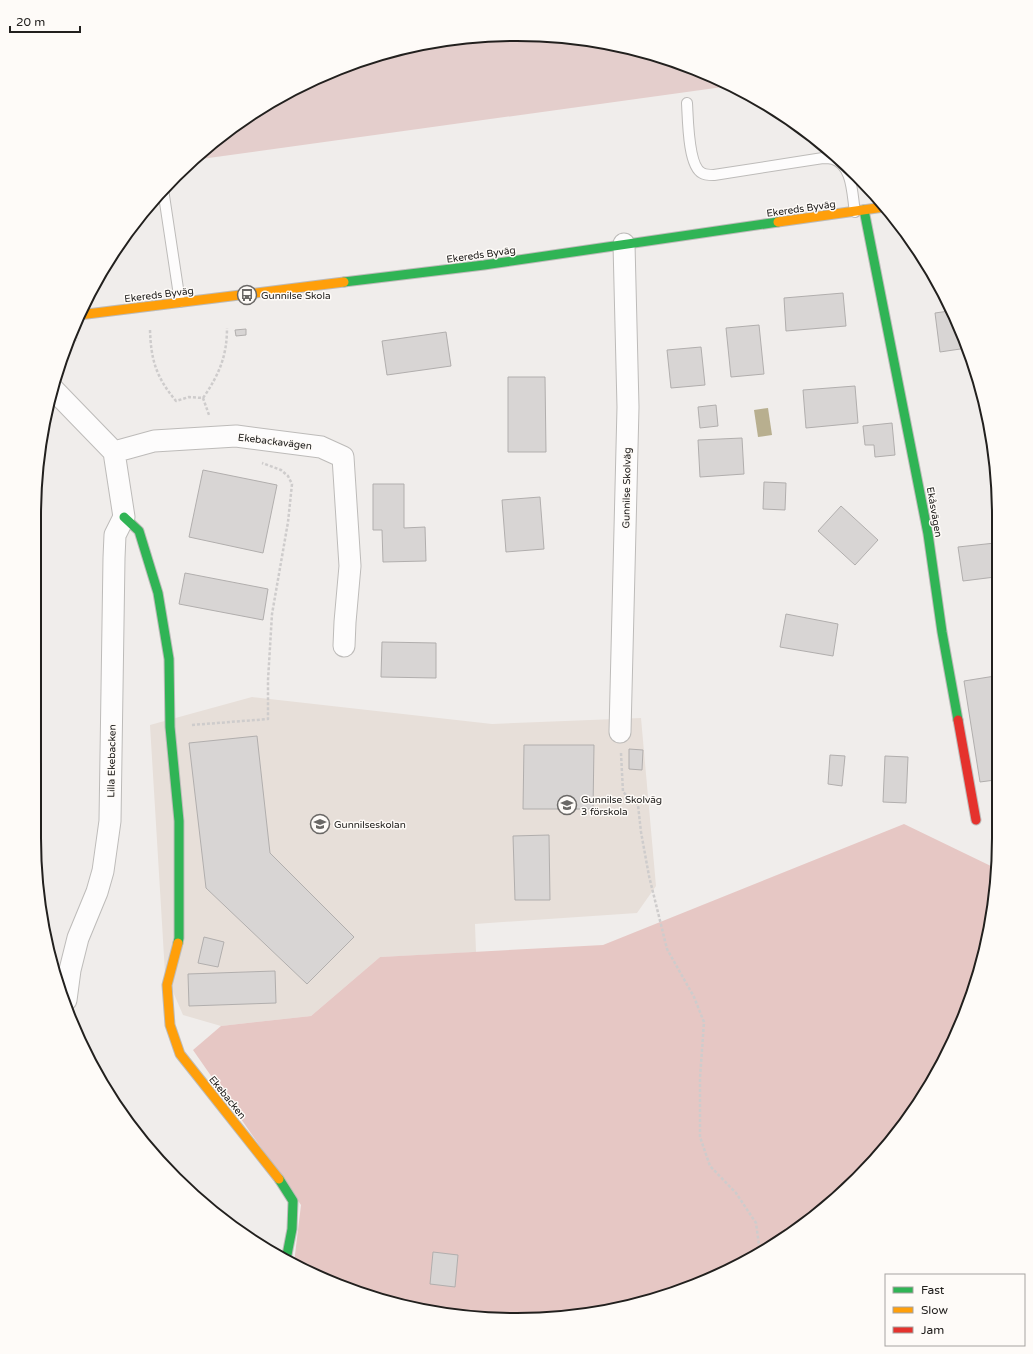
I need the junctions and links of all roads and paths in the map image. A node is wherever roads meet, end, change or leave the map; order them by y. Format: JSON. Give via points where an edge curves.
{"nodes":[{"id":1,"x":687,"y":103,"type":"dead end"},
{"id":2,"x":830,"y":159,"type":"edge"},
{"id":3,"x":849,"y":177,"type":"edge"},
{"id":4,"x":164,"y":197,"type":"edge"},
{"id":5,"x":878,"y":208,"type":"edge"},
{"id":6,"x":859,"y":211,"type":"junction"},
{"id":7,"x":624,"y":244,"type":"junction"},
{"id":8,"x":180,"y":302,"type":"junction"},
{"id":9,"x":86,"y":314,"type":"edge"},
{"id":10,"x":227,"y":328,"type":"dead end"},
{"id":11,"x":150,"y":330,"type":"dead end"},
{"id":12,"x":57,"y":393,"type":"edge"},
{"id":13,"x":203,"y":398,"type":"junction"},
{"id":14,"x":213,"y":437,"type":"junction"},
{"id":15,"x":114,"y":452,"type":"junction"},
{"id":16,"x":258,"y":462,"type":"dead end"},
{"id":17,"x":124,"y":517,"type":"junction"},
{"id":18,"x":344,"y":646,"type":"dead end"},
{"id":19,"x":170,"y":727,"type":"junction"},
{"id":20,"x":620,"y":732,"type":"joint"},
{"id":21,"x":976,"y":820,"type":"dead end"},
{"id":22,"x":67,"y":993,"type":"edge"},
{"id":23,"x":759,"y":1246,"type":"edge"},
{"id":24,"x":287,"y":1254,"type":"edge"}],
"edges":[{"from":1,"to":2,"type":"lane","via":[[692,159],[695,168],[702,174],[714,175]]},
{"from":3,"to":6,"type":"lane"},
{"from":4,"to":8,"type":"lane"},
{"from":5,"to":6,"type":"street","name":"Ekereds Byväg"},
{"from":6,"to":7,"type":"street","name":"Ekereds Byväg"},
{"from":6,"to":21,"type":"street","name":"Ekåsvägen","via":[[928,534],[942,632]]},
{"from":7,"to":8,"type":"street","name":"Ekereds Byväg","via":[[484,265]]},
{"from":7,"to":20,"type":"street","name":"Gunnilse Skolväg","via":[[628,407]]},
{"from":8,"to":9,"type":"street","name":"Ekereds Byväg"},
{"from":10,"to":13,"type":"path","via":[[223,362]]},
{"from":11,"to":13,"type":"path","via":[[154,363],[164,387],[176,401],[189,397]]},
{"from":12,"to":15,"type":"street"},
{"from":13,"to":14,"type":"path","via":[[210,416]]},
{"from":14,"to":15,"type":"street","name":"Ekebackavägen","via":[[154,441]]},
{"from":14,"to":18,"type":"street","name":"Ekebackavägen","via":[[236,436],[321,447],[343,457],[350,566]]},
{"from":15,"to":17,"type":"street"},
{"from":16,"to":19,"type":"path","via":[[281,470],[292,484],[272,614],[268,719]]},
{"from":17,"to":19,"type":"street","via":[[139,531],[158,593],[169,659]]},
{"from":17,"to":22,"type":"street","name":"Lilla Ekebacken","via":[[115,535],[110,821],[103,871],[78,938]]},
{"from":19,"to":24,"type":"street","name":"Ekebacken","via":[[179,821],[179,938],[167,985],[170,1025],[180,1054],[275,1173],[293,1201],[292,1229]]},
{"from":20,"to":23,"type":"path","via":[[623,792],[638,805],[649,876],[667,949],[694,997],[704,1022],[700,1078],[700,1137],[710,1166],[736,1193],[756,1223]]}]}
